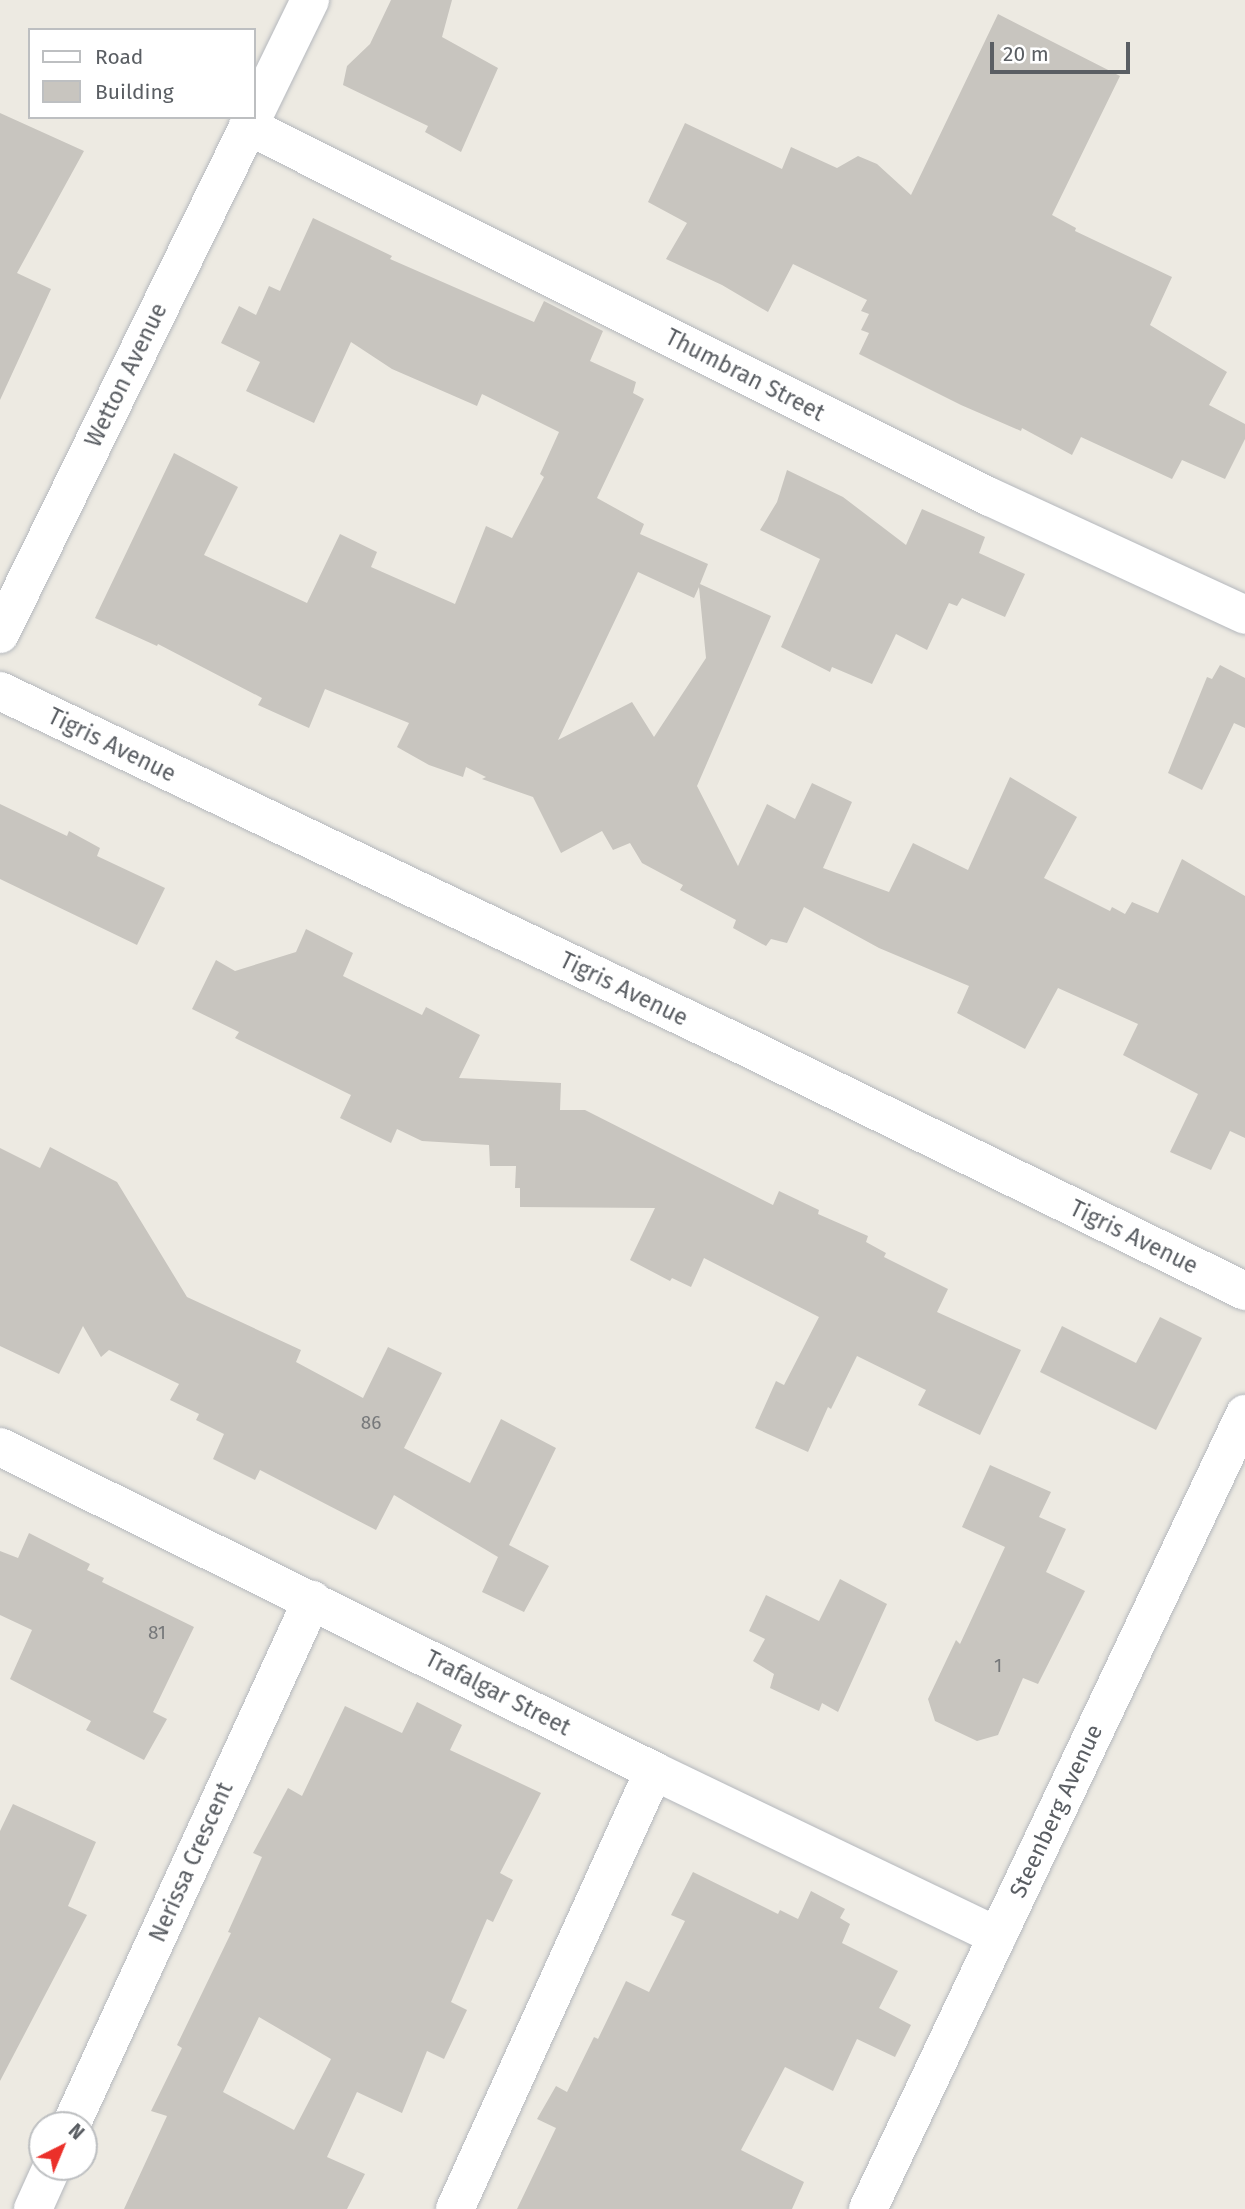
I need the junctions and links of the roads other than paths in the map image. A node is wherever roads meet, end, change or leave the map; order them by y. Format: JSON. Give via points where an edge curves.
{"nodes":[{"id":1,"x":310,"y":0,"type":"edge"},
{"id":2,"x":256,"y":112,"type":"edge"},
{"id":3,"x":252,"y":120,"type":"edge"},
{"id":4,"x":1245,"y":615,"type":"edge"},
{"id":5,"x":0,"y":634,"type":"edge"},
{"id":6,"x":0,"y":691,"type":"edge"},
{"id":7,"x":1245,"y":1291,"type":"edge"},
{"id":8,"x":1245,"y":1414,"type":"edge"},
{"id":9,"x":0,"y":1447,"type":"edge"},
{"id":10,"x":312,"y":1600,"type":"junction"},
{"id":11,"x":654,"y":1771,"type":"junction"},
{"id":12,"x":997,"y":1936,"type":"junction"},
{"id":13,"x":77,"y":2111,"type":"edge"},
{"id":14,"x":46,"y":2181,"type":"edge"},
{"id":15,"x":33,"y":2209,"type":"edge"},
{"id":16,"x":455,"y":2209,"type":"edge"},
{"id":17,"x":868,"y":2209,"type":"edge"}],
"edges":[{"from":1,"to":2,"type":"street","name":"Wetton Avenue"},
{"from":3,"to":4,"type":"street","name":"Thumbran Street","via":[[990,497]]},
{"from":3,"to":5,"type":"street","name":"Wetton Avenue"},
{"from":6,"to":7,"type":"street","name":"Tigris Avenue"},
{"from":8,"to":12,"type":"street","name":"Steenberg Avenue"},
{"from":9,"to":10,"type":"street","name":"Trafalgar Street"},
{"from":10,"to":11,"type":"street","name":"Trafalgar Street"},
{"from":10,"to":13,"type":"street","name":"Nerissa Crescent"},
{"from":11,"to":12,"type":"street","name":"Trafalgar Street"},
{"from":11,"to":16,"type":"street"},
{"from":12,"to":17,"type":"street","name":"Steenberg Avenue"},
{"from":14,"to":15,"type":"street"}]}
